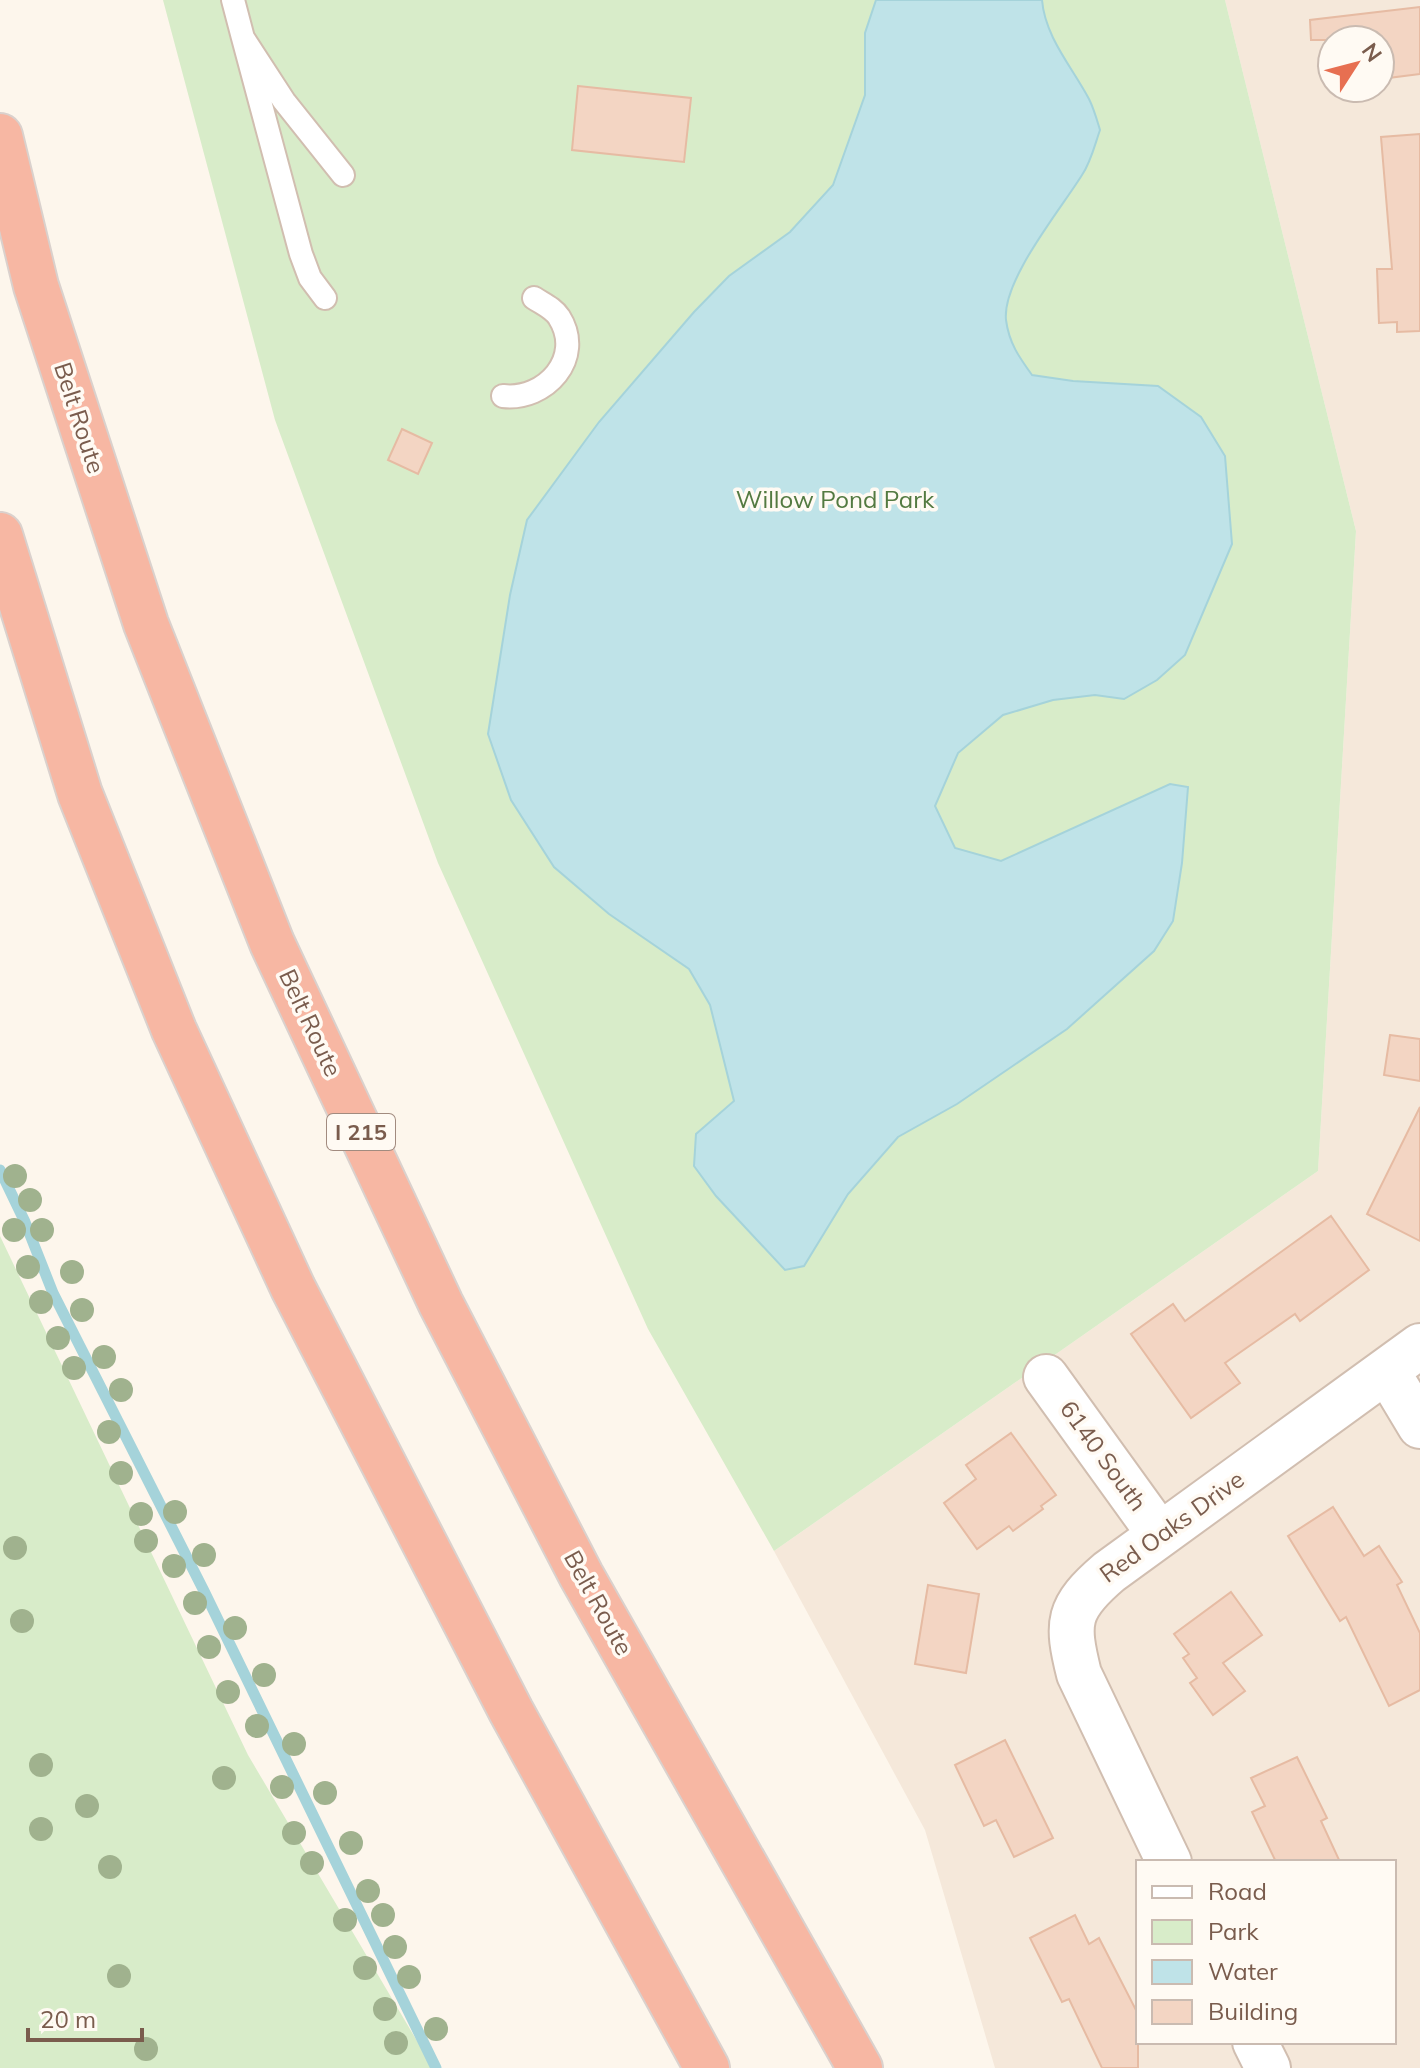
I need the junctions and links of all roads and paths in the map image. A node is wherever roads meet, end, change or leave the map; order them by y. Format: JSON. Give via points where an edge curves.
{"nodes":[{"id":1,"x":233,"y":0,"type":"edge"},
{"id":2,"x":243,"y":38,"type":"junction"},
{"id":3,"x":0,"y":136,"type":"edge"},
{"id":4,"x":343,"y":175,"type":"dead end"},
{"id":5,"x":325,"y":298,"type":"dead end"},
{"id":6,"x":534,"y":298,"type":"dead end"},
{"id":7,"x":503,"y":396,"type":"dead end"},
{"id":8,"x":0,"y":535,"type":"edge"},
{"id":9,"x":1404,"y":1358,"type":"edge"},
{"id":10,"x":1046,"y":1377,"type":"dead end"},
{"id":11,"x":1420,"y":1426,"type":"edge"},
{"id":12,"x":1160,"y":1535,"type":"junction"},
{"id":13,"x":1168,"y":1860,"type":"edge"},
{"id":14,"x":1256,"y":2044,"type":"edge"},
{"id":15,"x":707,"y":2068,"type":"edge"},
{"id":16,"x":860,"y":2068,"type":"edge"},
{"id":17,"x":1268,"y":2068,"type":"edge"}],
"edges":[{"from":1,"to":2,"type":"lane"},
{"from":2,"to":4,"type":"lane","via":[[284,101]]},
{"from":2,"to":5,"type":"lane","via":[[301,254]]},
{"from":3,"to":16,"type":"highway","name":"Belt Route","number":"I 215","via":[[36,286],[146,624],[272,943],[441,1304],[574,1561]]},
{"from":6,"to":7,"type":"lane","via":[[560,319],[567,342],[562,365],[538,391]]},
{"from":8,"to":15,"type":"highway","via":[[80,794],[174,1030],[293,1288],[511,1711]]},
{"from":9,"to":11,"type":"street"},
{"from":9,"to":12,"type":"street","name":"Red Oaks Drive"},
{"from":10,"to":12,"type":"street","name":"6140 South"},
{"from":12,"to":13,"type":"street","name":"Red Oaks Drive","via":[[1089,1589],[1072,1620],[1071,1641],[1079,1674]]},
{"from":14,"to":17,"type":"street"}]}
